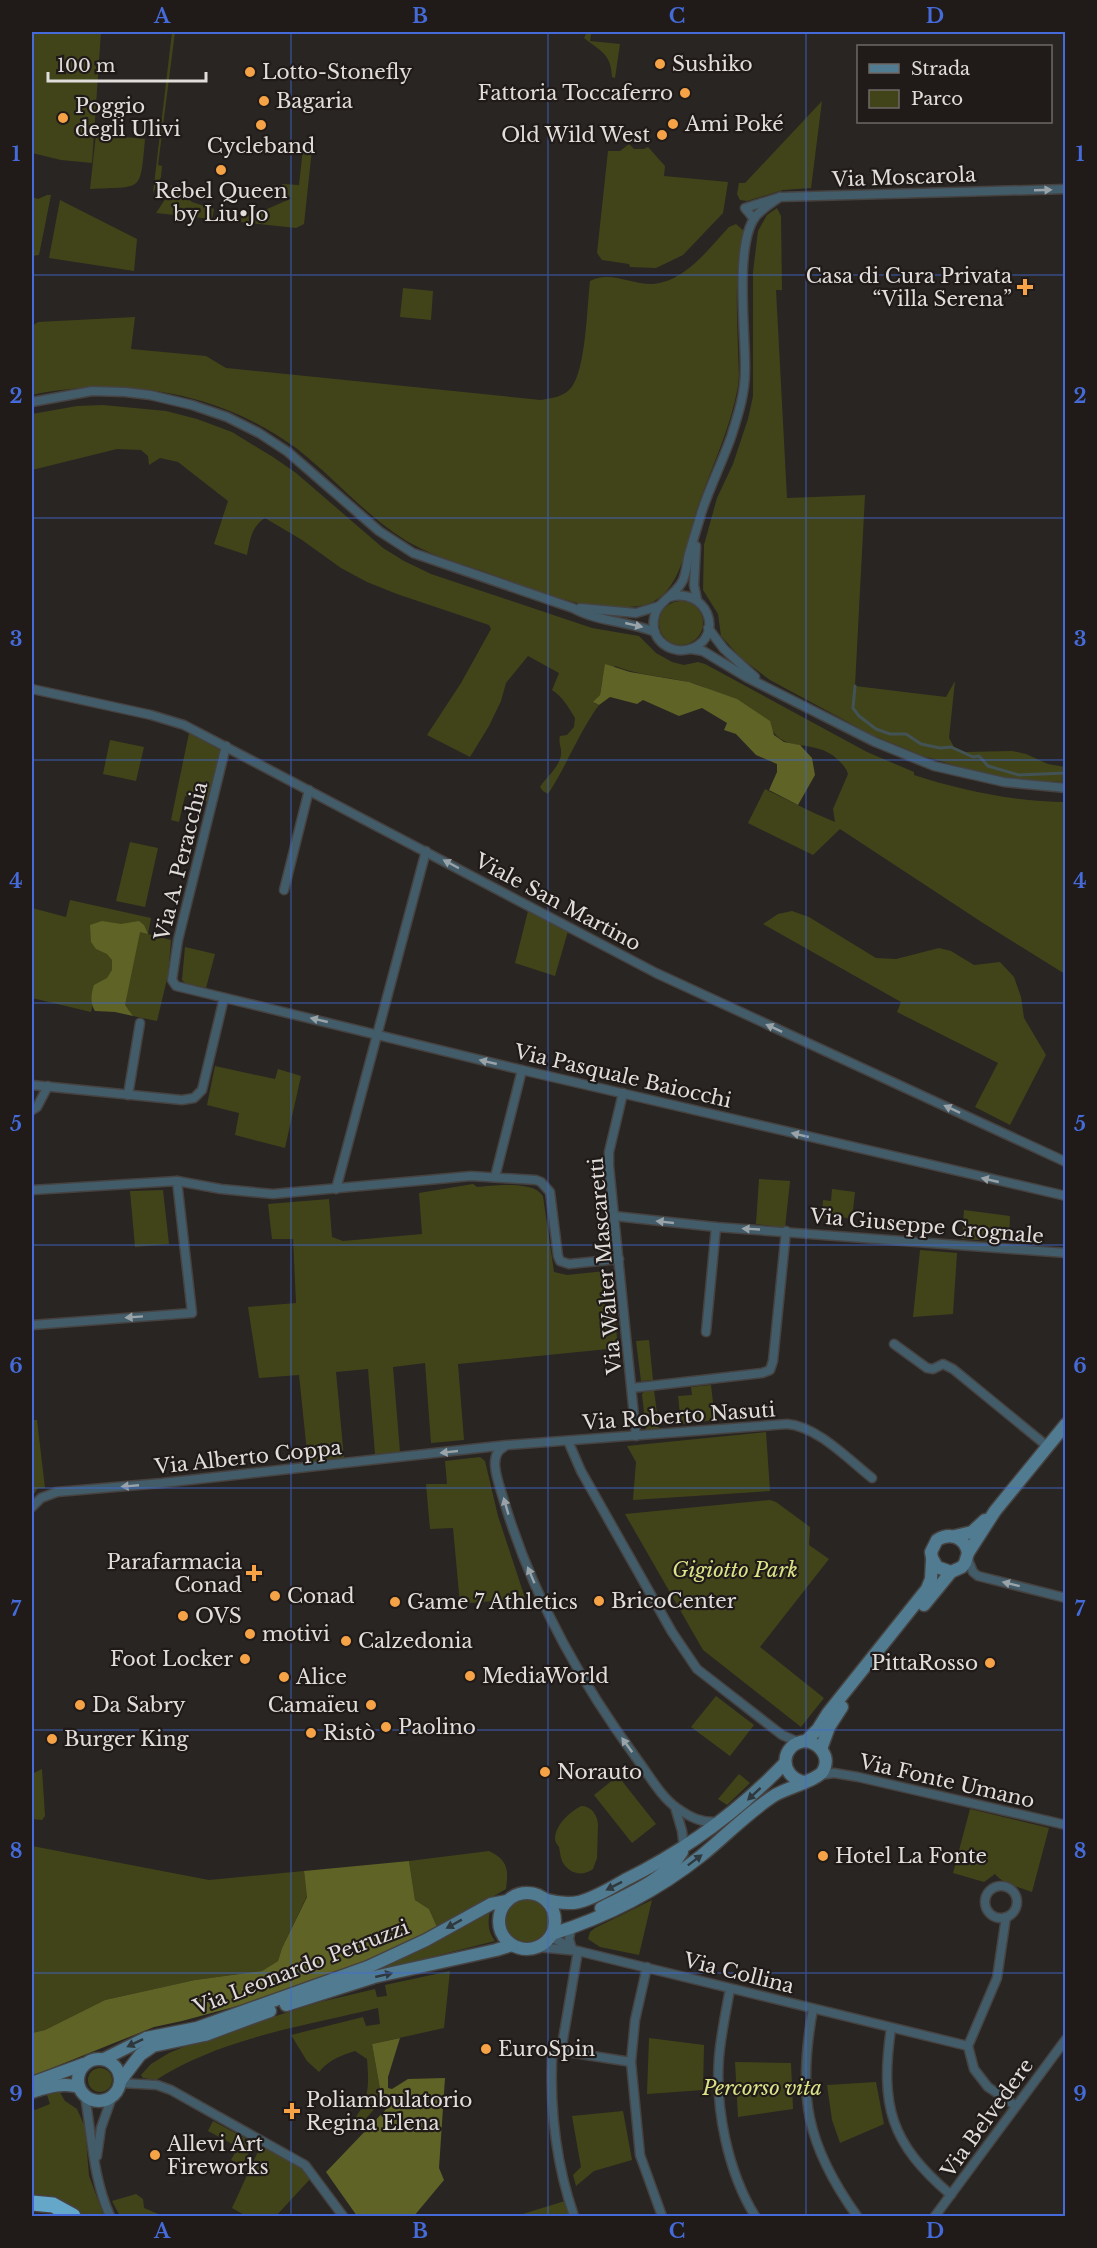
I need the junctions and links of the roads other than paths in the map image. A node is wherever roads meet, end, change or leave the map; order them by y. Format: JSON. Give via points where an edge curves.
{"nodes":[{"id":1,"x":1065,"y":189,"type":"edge"},
{"id":2,"x":780,"y":197,"type":"junction"},
{"id":3,"x":754,"y":219,"type":"junction"},
{"id":4,"x":32,"y":402,"type":"edge"},
{"id":5,"x":697,"y":532,"type":"junction"},
{"id":6,"x":670,"y":597,"type":"junction"},
{"id":7,"x":697,"y":600,"type":"junction"},
{"id":8,"x":659,"y":606,"type":"junction"},
{"id":9,"x":573,"y":608,"type":"junction"},
{"id":10,"x":708,"y":628,"type":"junction"},
{"id":11,"x":655,"y":632,"type":"junction"},
{"id":12,"x":691,"y":649,"type":"junction"},
{"id":13,"x":767,"y":687,"type":"junction"},
{"id":14,"x":32,"y":689,"type":"edge"},
{"id":15,"x":226,"y":746,"type":"junction"},
{"id":16,"x":1065,"y":788,"type":"edge"},
{"id":17,"x":309,"y":790,"type":"junction"},
{"id":18,"x":426,"y":852,"type":"junction"},
{"id":19,"x":284,"y":890,"type":"dead end"},
{"id":20,"x":174,"y":984,"type":"joint"},
{"id":21,"x":224,"y":998,"type":"junction"},
{"id":22,"x":140,"y":1023,"type":"dead end"},
{"id":23,"x":376,"y":1034,"type":"junction"},
{"id":24,"x":522,"y":1070,"type":"junction"},
{"id":25,"x":32,"y":1085,"type":"edge"},
{"id":26,"x":48,"y":1086,"type":"junction"},
{"id":27,"x":623,"y":1093,"type":"junction"},
{"id":28,"x":128,"y":1095,"type":"junction"},
{"id":29,"x":32,"y":1110,"type":"edge"},
{"id":30,"x":1065,"y":1162,"type":"edge"},
{"id":31,"x":495,"y":1177,"type":"junction"},
{"id":32,"x":177,"y":1182,"type":"junction"},
{"id":33,"x":336,"y":1189,"type":"junction"},
{"id":34,"x":32,"y":1191,"type":"edge"},
{"id":35,"x":1065,"y":1196,"type":"edge"},
{"id":36,"x":614,"y":1216,"type":"junction"},
{"id":37,"x":716,"y":1227,"type":"junction"},
{"id":38,"x":786,"y":1231,"type":"junction"},
{"id":39,"x":1065,"y":1253,"type":"edge"},
{"id":40,"x":619,"y":1259,"type":"junction"},
{"id":41,"x":32,"y":1325,"type":"edge"},
{"id":42,"x":706,"y":1332,"type":"dead end"},
{"id":43,"x":894,"y":1344,"type":"dead end"},
{"id":44,"x":632,"y":1388,"type":"junction"},
{"id":45,"x":1065,"y":1424,"type":"edge"},
{"id":46,"x":636,"y":1436,"type":"junction"},
{"id":47,"x":568,"y":1441,"type":"junction"},
{"id":48,"x":507,"y":1446,"type":"junction"},
{"id":49,"x":1047,"y":1446,"type":"junction"},
{"id":50,"x":471,"y":1449,"type":"junction"},
{"id":51,"x":496,"y":1471,"type":"junction"},
{"id":52,"x":872,"y":1478,"type":"dead end"},
{"id":53,"x":32,"y":1507,"type":"edge"},
{"id":54,"x":995,"y":1511,"type":"junction"},
{"id":55,"x":955,"y":1536,"type":"junction"},
{"id":56,"x":967,"y":1555,"type":"junction"},
{"id":57,"x":932,"y":1558,"type":"junction"},
{"id":58,"x":951,"y":1572,"type":"junction"},
{"id":59,"x":1065,"y":1598,"type":"edge"},
{"id":60,"x":797,"y":1744,"type":"junction"},
{"id":61,"x":821,"y":1749,"type":"junction"},
{"id":62,"x":785,"y":1763,"type":"junction"},
{"id":63,"x":820,"y":1774,"type":"junction"},
{"id":64,"x":804,"y":1782,"type":"junction"},
{"id":65,"x":675,"y":1807,"type":"junction"},
{"id":66,"x":721,"y":1822,"type":"junction"},
{"id":67,"x":1065,"y":1825,"type":"edge"},
{"id":68,"x":684,"y":1848,"type":"junction"},
{"id":69,"x":547,"y":1900,"type":"junction"},
{"id":70,"x":507,"y":1901,"type":"junction"},
{"id":71,"x":1006,"y":1917,"type":"junction"},
{"id":72,"x":571,"y":1928,"type":"junction"},
{"id":73,"x":552,"y":1936,"type":"junction"},
{"id":74,"x":512,"y":1945,"type":"junction"},
{"id":75,"x":537,"y":1947,"type":"junction"},
{"id":76,"x":575,"y":1950,"type":"junction"},
{"id":77,"x":647,"y":1967,"type":"junction"},
{"id":78,"x":730,"y":1989,"type":"junction"},
{"id":79,"x":813,"y":2009,"type":"junction"},
{"id":80,"x":891,"y":2028,"type":"junction"},
{"id":81,"x":1065,"y":2038,"type":"edge"},
{"id":82,"x":968,"y":2046,"type":"junction"},
{"id":83,"x":561,"y":2051,"type":"junction"},
{"id":84,"x":104,"y":2059,"type":"junction"},
{"id":85,"x":631,"y":2062,"type":"junction"},
{"id":86,"x":84,"y":2064,"type":"junction"},
{"id":87,"x":121,"y":2082,"type":"junction"},
{"id":88,"x":32,"y":2083,"type":"edge"},
{"id":89,"x":32,"y":2092,"type":"edge"},
{"id":90,"x":82,"y":2092,"type":"junction"},
{"id":91,"x":112,"y":2097,"type":"junction"},
{"id":92,"x":1016,"y":2106,"type":"junction"},
{"id":93,"x":95,"y":2168,"type":"junction"},
{"id":94,"x":951,"y":2195,"type":"junction"},
{"id":95,"x":32,"y":2203,"type":"edge"},
{"id":96,"x":73,"y":2217,"type":"edge"},
{"id":97,"x":110,"y":2217,"type":"edge"},
{"id":98,"x":343,"y":2217,"type":"edge"},
{"id":99,"x":574,"y":2217,"type":"edge"},
{"id":100,"x":662,"y":2217,"type":"edge"},
{"id":101,"x":755,"y":2217,"type":"edge"},
{"id":102,"x":857,"y":2217,"type":"edge"},
{"id":103,"x":935,"y":2217,"type":"edge"}],
"edges":[{"from":2,"to":1,"type":"street","name":"Via Moscarola","one_way":true},
{"from":2,"to":3,"type":"street"},
{"from":2,"to":3,"type":"street","name":"Via Moscarola","via":[[746,208]]},
{"from":3,"to":5,"type":"street","via":[[743,268],[745,371],[741,407]]},
{"from":4,"to":9,"type":"street","via":[[92,391],[125,392],[227,417],[288,452],[379,531],[413,553]]},
{"from":5,"to":6,"type":"street","via":[[683,580]]},
{"from":5,"to":7,"type":"street"},
{"from":6,"to":7,"type":"street"},
{"from":6,"to":8,"type":"street"},
{"from":7,"to":10,"type":"street","via":[[707,612]]},
{"from":8,"to":9,"type":"street","via":[[636,613]]},
{"from":8,"to":11,"type":"street","via":[[654,618]]},
{"from":9,"to":11,"type":"street","one_way":true},
{"from":10,"to":12,"type":"street","via":[[702,641]]},
{"from":10,"to":13,"type":"street","via":[[724,649]]},
{"from":11,"to":12,"type":"street","via":[[669,648]]},
{"from":12,"to":13,"type":"street","via":[[703,651]]},
{"from":13,"to":16,"type":"street","via":[[875,742],[934,765],[1004,782]]},
{"from":14,"to":15,"type":"street","name":"Viale San Martino","via":[[172,720]]},
{"from":15,"to":17,"type":"street","name":"Viale San Martino"},
{"from":15,"to":20,"type":"street","name":"Via A. Peracchia","via":[[177,940]]},
{"from":17,"to":18,"type":"street","name":"Viale San Martino"},
{"from":17,"to":19,"type":"street"},
{"from":18,"to":23,"type":"street"},
{"from":30,"to":18,"type":"street","name":"Viale San Martino","one_way":true,"via":[[684,986]]},
{"from":20,"to":21,"type":"street","name":"Via Pasquale Baiocchi"},
{"from":23,"to":21,"type":"street","name":"Via Pasquale Baiocchi","one_way":true},
{"from":21,"to":28,"type":"street","via":[[198,1096],[182,1100]]},
{"from":22,"to":28,"type":"street"},
{"from":24,"to":23,"type":"street","name":"Via Pasquale Baiocchi","one_way":true},
{"from":23,"to":33,"type":"street"},
{"from":24,"to":27,"type":"street","name":"Via Pasquale Baiocchi"},
{"from":24,"to":31,"type":"street"},
{"from":25,"to":26,"type":"street"},
{"from":26,"to":28,"type":"street"},
{"from":26,"to":29,"type":"street"},
{"from":35,"to":27,"type":"street","name":"Via Pasquale Baiocchi","one_way":true},
{"from":27,"to":36,"type":"street","name":"Via Walter Mascaretti","via":[[609,1160]]},
{"from":31,"to":33,"type":"street"},
{"from":31,"to":40,"type":"street","via":[[536,1180],[546,1186],[560,1261],[569,1264]]},
{"from":32,"to":33,"type":"street","via":[[273,1194]]},
{"from":32,"to":34,"type":"street"},
{"from":32,"to":41,"type":"street","one_way":true,"via":[[192,1313]]},
{"from":37,"to":36,"type":"street","name":"Via Giuseppe Crognale","one_way":true},
{"from":36,"to":40,"type":"street","name":"Via Walter Mascaretti"},
{"from":38,"to":37,"type":"street","name":"Via Giuseppe Crognale","one_way":true},
{"from":37,"to":42,"type":"street"},
{"from":38,"to":39,"type":"street","name":"Via Giuseppe Crognale"},
{"from":38,"to":44,"type":"street","name":"Via Giuseppe Crognale","via":[[770,1370]]},
{"from":40,"to":44,"type":"street","name":"Via Walter Mascaretti"},
{"from":43,"to":49,"type":"street","via":[[927,1368],[943,1364],[953,1369]]},
{"from":44,"to":46,"type":"street","name":"Via Walter Mascaretti"},
{"from":45,"to":49,"type":"main road"},
{"from":46,"to":47,"type":"street","name":"Via Roberto Nasuti"},
{"from":46,"to":52,"type":"street","name":"Via Roberto Nasuti","via":[[797,1425],[811,1431]]},
{"from":47,"to":48,"type":"street","name":"Via Roberto Nasuti"},
{"from":47,"to":60,"type":"street","via":[[672,1632],[697,1669]]},
{"from":48,"to":50,"type":"street","name":"Via Alberto Coppa"},
{"from":48,"to":51,"type":"street","via":[[495,1455]]},
{"from":49,"to":54,"type":"main road"},
{"from":50,"to":51,"type":"street","via":[[490,1458]]},
{"from":50,"to":53,"type":"street","name":"Via Alberto Coppa","one_way":true,"via":[[57,1492],[41,1498]]},
{"from":65,"to":51,"type":"street","one_way":true,"via":[[605,1714],[543,1605],[516,1540]]},
{"from":54,"to":55,"type":"main road","via":[[972,1532]]},
{"from":54,"to":56,"type":"main road"},
{"from":55,"to":56,"type":"main road","via":[[964,1543]]},
{"from":55,"to":57,"type":"main road","via":[[937,1540]]},
{"from":56,"to":58,"type":"main road","via":[[962,1567]]},
{"from":59,"to":56,"type":"street","one_way":true,"via":[[978,1575]]},
{"from":57,"to":58,"type":"main road","via":[[941,1570]]},
{"from":57,"to":60,"type":"main road","via":[[927,1589],[816,1733]]},
{"from":58,"to":61,"type":"main road","via":[[834,1719]]},
{"from":60,"to":61,"type":"main road","via":[[815,1743]]},
{"from":60,"to":62,"type":"main road"},
{"from":61,"to":63,"type":"main road","via":[[826,1762]]},
{"from":62,"to":64,"type":"main road","via":[[789,1774]]},
{"from":62,"to":66,"type":"main road","one_way":true},
{"from":63,"to":64,"type":"main road"},
{"from":63,"to":67,"type":"street","name":"Via Fonte Umano","via":[[834,1773]]},
{"from":72,"to":64,"type":"main road","one_way":true,"via":[[658,1887],[699,1858],[761,1804]]},
{"from":65,"to":66,"type":"street","via":[[699,1821]]},
{"from":65,"to":68,"type":"street"},
{"from":66,"to":68,"type":"main road"},
{"from":68,"to":69,"type":"main road","one_way":true,"via":[[590,1898],[564,1903]]},
{"from":68,"to":72,"type":"main road","via":[[660,1874],[578,1920]]},
{"from":69,"to":70,"type":"main road","via":[[529,1892]]},
{"from":69,"to":73,"type":"main road","via":[[556,1917]]},
{"from":70,"to":74,"type":"main road","via":[[499,1914],[499,1923]]},
{"from":70,"to":84,"type":"main road","name":"Via Leonardo Petruzzi","one_way":true,"via":[[491,1904],[368,1967],[197,2028],[146,2038]]},
{"from":71,"to":71,"type":"street","via":[[1014,1911],[1016,1896],[1006,1886],[996,1886],[986,1894],[985,1908],[992,1916]]},
{"from":71,"to":82,"type":"street","via":[[997,1978]]},
{"from":72,"to":73,"type":"main road"},
{"from":72,"to":76,"type":"street","via":[[569,1939]]},
{"from":73,"to":75,"type":"main road"},
{"from":73,"to":76,"type":"street","name":"Via Collina"},
{"from":74,"to":75,"type":"main road"},
{"from":87,"to":74,"type":"main road","name":"Via Leonardo Petruzzi","one_way":true,"via":[[140,2055],[153,2046],[205,2035],[356,1982]]},
{"from":75,"to":76,"type":"street","name":"Via Collina"},
{"from":76,"to":77,"type":"street","name":"Via Collina"},
{"from":76,"to":83,"type":"street"},
{"from":77,"to":78,"type":"street","name":"Via Collina"},
{"from":77,"to":85,"type":"street","via":[[635,2020]]},
{"from":78,"to":79,"type":"street","name":"Via Collina"},
{"from":78,"to":101,"type":"street","via":[[719,2058],[719,2096],[735,2170]]},
{"from":79,"to":80,"type":"street","name":"Via Collina"},
{"from":79,"to":102,"type":"street","via":[[805,2070],[810,2122],[823,2162]]},
{"from":80,"to":82,"type":"street","name":"Via Collina"},
{"from":80,"to":94,"type":"street","via":[[887,2058],[891,2117],[917,2163]]},
{"from":81,"to":92,"type":"street","name":"Via Belvedere"},
{"from":82,"to":92,"type":"street","via":[[974,2069],[988,2087]]},
{"from":83,"to":85,"type":"street"},
{"from":83,"to":99,"type":"street","via":[[552,2056],[551,2104],[564,2188]]},
{"from":84,"to":86,"type":"main road"},
{"from":84,"to":87,"type":"main road","via":[[116,2067]]},
{"from":85,"to":100,"type":"street","via":[[640,2155]]},
{"from":86,"to":88,"type":"main road"},
{"from":86,"to":90,"type":"main road","via":[[78,2075]]},
{"from":87,"to":91,"type":"main road"},
{"from":87,"to":98,"type":"street","via":[[171,2090],[305,2165]]},
{"from":89,"to":90,"type":"main road","via":[[66,2084]]},
{"from":90,"to":91,"type":"main road","via":[[101,2101]]},
{"from":90,"to":93,"type":"street"},
{"from":91,"to":93,"type":"street","via":[[101,2128]]},
{"from":92,"to":94,"type":"street","name":"Via Belvedere"},
{"from":93,"to":97,"type":"street"},
{"from":94,"to":103,"type":"street","name":"Via Belvedere"},
{"from":95,"to":96,"type":"highway","via":[[53,2205]]}]}
